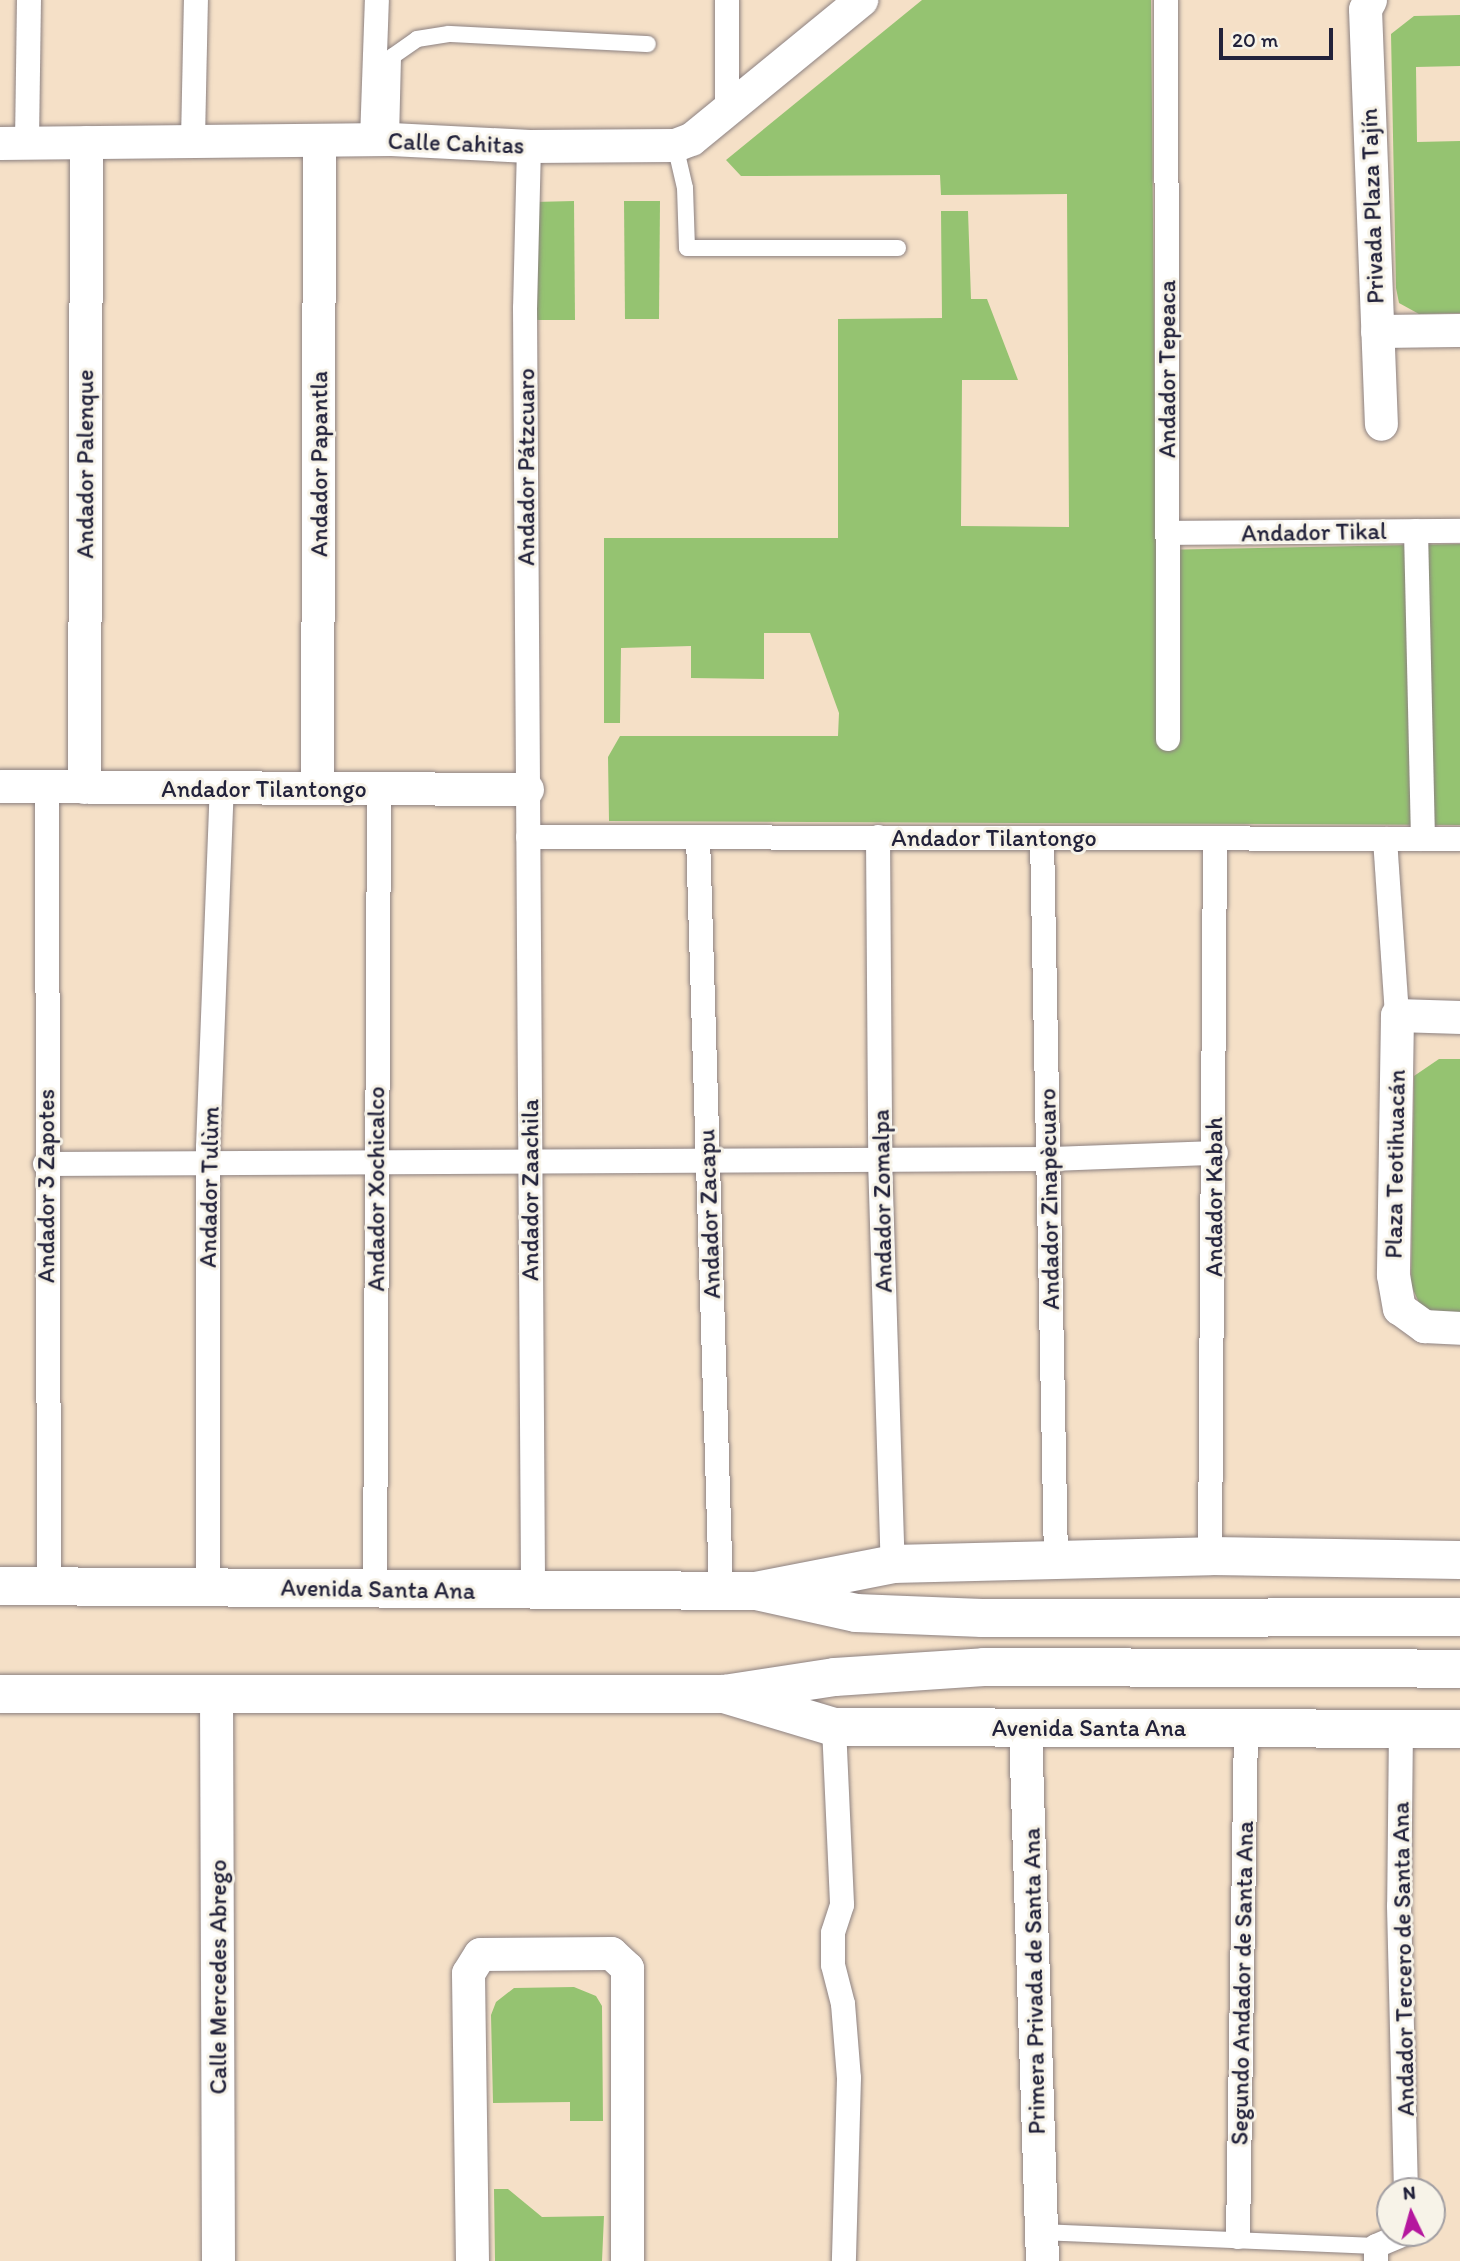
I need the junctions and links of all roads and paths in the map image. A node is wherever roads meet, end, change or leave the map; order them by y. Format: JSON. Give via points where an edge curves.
{"nodes":[{"id":1,"x":29,"y":0,"type":"edge"},
{"id":2,"x":196,"y":0,"type":"edge"},
{"id":3,"x":377,"y":0,"type":"edge"},
{"id":4,"x":727,"y":0,"type":"edge"},
{"id":5,"x":860,"y":0,"type":"edge"},
{"id":6,"x":1166,"y":0,"type":"edge"},
{"id":7,"x":1370,"y":0,"type":"edge"},
{"id":8,"x":648,"y":44,"type":"dead end"},
{"id":9,"x":727,"y":109,"type":"junction"},
{"id":10,"x":193,"y":140,"type":"junction"},
{"id":11,"x":381,"y":140,"type":"junction"},
{"id":12,"x":319,"y":141,"type":"junction"},
{"id":13,"x":13,"y":142,"type":"edge"},
{"id":14,"x":86,"y":142,"type":"junction"},
{"id":15,"x":675,"y":145,"type":"junction"},
{"id":16,"x":529,"y":146,"type":"junction"},
{"id":17,"x":898,"y":247,"type":"dead end"},
{"id":18,"x":1460,"y":330,"type":"edge"},
{"id":19,"x":1377,"y":331,"type":"junction"},
{"id":20,"x":1381,"y":424,"type":"dead end"},
{"id":21,"x":1416,"y":531,"type":"junction"},
{"id":22,"x":1460,"y":531,"type":"edge"},
{"id":23,"x":1167,"y":533,"type":"junction"},
{"id":24,"x":1168,"y":738,"type":"dead end"},
{"id":25,"x":0,"y":786,"type":"edge"},
{"id":26,"x":47,"y":787,"type":"junction"},
{"id":27,"x":84,"y":787,"type":"junction"},
{"id":28,"x":317,"y":787,"type":"junction"},
{"id":29,"x":222,"y":789,"type":"junction"},
{"id":30,"x":379,"y":789,"type":"junction"},
{"id":31,"x":527,"y":789,"type":"junction"},
{"id":32,"x":528,"y":837,"type":"junction"},
{"id":33,"x":698,"y":837,"type":"junction"},
{"id":34,"x":878,"y":837,"type":"junction"},
{"id":35,"x":1042,"y":838,"type":"junction"},
{"id":36,"x":1215,"y":838,"type":"junction"},
{"id":37,"x":1385,"y":839,"type":"junction"},
{"id":38,"x":1423,"y":839,"type":"junction"},
{"id":39,"x":1460,"y":839,"type":"edge"},
{"id":40,"x":1397,"y":1015,"type":"junction"},
{"id":41,"x":1460,"y":1017,"type":"edge"},
{"id":42,"x":1216,"y":1153,"type":"junction"},
{"id":43,"x":880,"y":1160,"type":"junction"},
{"id":44,"x":1049,"y":1160,"type":"junction"},
{"id":45,"x":708,"y":1161,"type":"junction"},
{"id":46,"x":530,"y":1162,"type":"junction"},
{"id":47,"x":208,"y":1163,"type":"junction"},
{"id":48,"x":376,"y":1163,"type":"junction"},
{"id":49,"x":45,"y":1164,"type":"junction"},
{"id":50,"x":1460,"y":1328,"type":"edge"},
{"id":51,"x":1210,"y":1556,"type":"junction"},
{"id":52,"x":1056,"y":1560,"type":"junction"},
{"id":53,"x":1460,"y":1560,"type":"edge"},
{"id":54,"x":893,"y":1564,"type":"junction"},
{"id":55,"x":49,"y":1585,"type":"junction"},
{"id":56,"x":0,"y":1586,"type":"edge"},
{"id":57,"x":208,"y":1586,"type":"junction"},
{"id":58,"x":375,"y":1588,"type":"junction"},
{"id":59,"x":533,"y":1591,"type":"junction"},
{"id":60,"x":738,"y":1591,"type":"junction"},
{"id":61,"x":1460,"y":1617,"type":"edge"},
{"id":62,"x":1460,"y":1669,"type":"edge"},
{"id":63,"x":216,"y":1692,"type":"junction"},
{"id":64,"x":0,"y":1694,"type":"edge"},
{"id":65,"x":724,"y":1694,"type":"junction"},
{"id":66,"x":834,"y":1727,"type":"junction"},
{"id":67,"x":1401,"y":1727,"type":"junction"},
{"id":68,"x":1246,"y":1728,"type":"junction"},
{"id":69,"x":1025,"y":1729,"type":"junction"},
{"id":70,"x":1460,"y":1729,"type":"edge"},
{"id":71,"x":1406,"y":2177,"type":"edge"},
{"id":72,"x":1238,"y":2238,"type":"junction"},
{"id":73,"x":1041,"y":2247,"type":"edge"},
{"id":74,"x":1376,"y":2253,"type":"edge"},
{"id":75,"x":218,"y":2261,"type":"edge"},
{"id":76,"x":472,"y":2261,"type":"edge"},
{"id":77,"x":627,"y":2261,"type":"edge"},
{"id":78,"x":844,"y":2261,"type":"edge"}],
"edges":[{"from":1,"to":13,"type":"street"},
{"from":2,"to":10,"type":"street"},
{"from":3,"to":11,"type":"street"},
{"from":4,"to":9,"type":"street"},
{"from":5,"to":9,"type":"street"},
{"from":6,"to":23,"type":"street","name":"Andador Tepeaca"},
{"from":7,"to":19,"type":"street","name":"Privada Plaza Tajín","via":[[1365,9]]},
{"from":8,"to":11,"type":"lane","via":[[449,34],[417,38],[393,56]]},
{"from":9,"to":15,"type":"street","via":[[691,139]]},
{"from":10,"to":12,"type":"street","name":"Calle Cahitas"},
{"from":10,"to":14,"type":"street","name":"Calle Cahitas"},
{"from":11,"to":12,"type":"street","name":"Calle Cahitas"},
{"from":11,"to":16,"type":"street","name":"Calle Cahitas"},
{"from":12,"to":28,"type":"street","name":"Andador Papantla"},
{"from":13,"to":14,"type":"street","name":"Calle Cahitas"},
{"from":14,"to":27,"type":"street","name":"Andador Palenque"},
{"from":15,"to":16,"type":"street","name":"Calle Cahitas"},
{"from":15,"to":17,"type":"lane","via":[[685,188],[687,248]]},
{"from":16,"to":31,"type":"street","name":"Andador Pátzcuaro"},
{"from":18,"to":19,"type":"street","name":"Privada Plaza Tajín"},
{"from":19,"to":20,"type":"street"},
{"from":21,"to":22,"type":"street","name":"Andador Tikal"},
{"from":21,"to":23,"type":"street","name":"Andador Tikal"},
{"from":21,"to":38,"type":"street"},
{"from":23,"to":24,"type":"street","name":"Andador Tepeaca"},
{"from":25,"to":26,"type":"street","name":"Andador Tilantongo"},
{"from":26,"to":27,"type":"street","name":"Andador Tilantongo"},
{"from":26,"to":49,"type":"street","name":"Andador 3 Zapotes"},
{"from":27,"to":29,"type":"street","name":"Andador Tilantongo"},
{"from":28,"to":29,"type":"street","name":"Andador Tilantongo"},
{"from":28,"to":30,"type":"street","name":"Andador Tilantongo"},
{"from":29,"to":47,"type":"street","name":"Andador Tulùm"},
{"from":30,"to":31,"type":"street","name":"Andador Tilantongo"},
{"from":30,"to":48,"type":"street","name":"Andador Xochicalco"},
{"from":31,"to":32,"type":"street","name":"Andador Zaachila"},
{"from":32,"to":33,"type":"street","name":"Andador Tilantongo"},
{"from":32,"to":46,"type":"street","name":"Andador Zaachila"},
{"from":33,"to":34,"type":"street","name":"Andador Tilantongo"},
{"from":33,"to":45,"type":"street","name":"Andador Zacapu"},
{"from":34,"to":35,"type":"street","name":"Andador Tilantongo"},
{"from":34,"to":43,"type":"street","name":"Andador Zomalpa"},
{"from":35,"to":36,"type":"street","name":"Andador Tilantongo"},
{"from":35,"to":44,"type":"street","name":"Andador Zinapècuaro"},
{"from":36,"to":37,"type":"street","name":"Andador Tilantongo"},
{"from":36,"to":42,"type":"street","name":"Andador Kabah"},
{"from":37,"to":38,"type":"street","name":"Andador Tilantongo"},
{"from":37,"to":40,"type":"street"},
{"from":38,"to":39,"type":"street","name":"Andador Tilantongo"},
{"from":40,"to":41,"type":"street"},
{"from":40,"to":50,"type":"street","name":"Plaza Teotihuacán","via":[[1392,1275],[1399,1308],[1424,1326]]},
{"from":42,"to":44,"type":"street"},
{"from":42,"to":51,"type":"street","name":"Andador Kabah"},
{"from":43,"to":44,"type":"street"},
{"from":43,"to":45,"type":"street"},
{"from":43,"to":54,"type":"street","name":"Andador Zomalpa"},
{"from":44,"to":52,"type":"street","name":"Andador Zinapècuaro"},
{"from":45,"to":46,"type":"street"},
{"from":45,"to":60,"type":"street","name":"Andador Zacapu"},
{"from":46,"to":48,"type":"street"},
{"from":46,"to":59,"type":"street","name":"Andador Zaachila"},
{"from":47,"to":48,"type":"street"},
{"from":47,"to":49,"type":"street"},
{"from":47,"to":57,"type":"street","name":"Andador Tulùm"},
{"from":48,"to":58,"type":"street","name":"Andador Xochicalco"},
{"from":49,"to":55,"type":"street","name":"Andador 3 Zapotes"},
{"from":51,"to":52,"type":"main road","name":"Avenida Santa Ana"},
{"from":51,"to":53,"type":"main road","name":"Avenida Santa Ana"},
{"from":52,"to":54,"type":"main road","name":"Avenida Santa Ana"},
{"from":54,"to":60,"type":"main road","name":"Avenida Santa Ana"},
{"from":55,"to":56,"type":"main road","name":"Avenida Santa Ana"},
{"from":55,"to":57,"type":"main road","name":"Avenida Santa Ana"},
{"from":57,"to":58,"type":"main road","name":"Avenida Santa Ana"},
{"from":58,"to":59,"type":"main road","name":"Avenida Santa Ana"},
{"from":59,"to":60,"type":"main road","name":"Avenida Santa Ana"},
{"from":60,"to":61,"type":"main road","name":"Avenida Santa Ana","via":[[856,1613],[982,1618]]},
{"from":62,"to":65,"type":"main road","name":"Avenida Santa Ana","via":[[984,1667],[835,1677]]},
{"from":63,"to":64,"type":"main road","name":"Avenida Santa Ana"},
{"from":63,"to":65,"type":"main road","name":"Avenida Santa Ana"},
{"from":63,"to":75,"type":"street","name":"Calle Mercedes Abrego"},
{"from":65,"to":66,"type":"main road","name":"Avenida Santa Ana"},
{"from":66,"to":69,"type":"main road","name":"Avenida Santa Ana"},
{"from":66,"to":78,"type":"street","via":[[842,1905],[834,1933],[833,1965],[843,2004],[849,2078]]},
{"from":67,"to":68,"type":"main road","name":"Avenida Santa Ana"},
{"from":67,"to":70,"type":"main road","name":"Avenida Santa Ana"},
{"from":67,"to":71,"type":"street","name":"Andador Tercero de Santa Ana","via":[[1399,1906]]},
{"from":68,"to":69,"type":"main road","name":"Avenida Santa Ana"},
{"from":68,"to":72,"type":"street","name":"Segundo Andador de Santa Ana"},
{"from":69,"to":73,"type":"street","name":"Primera Privada de Santa Ana"},
{"from":72,"to":73,"type":"lane","name":"Primera Privada de Santa Ana"},
{"from":72,"to":74,"type":"lane","name":"Primera Privada de Santa Ana"},
{"from":76,"to":77,"type":"street","via":[[468,1973],[480,1954],[611,1953],[627,1968]]}]}
